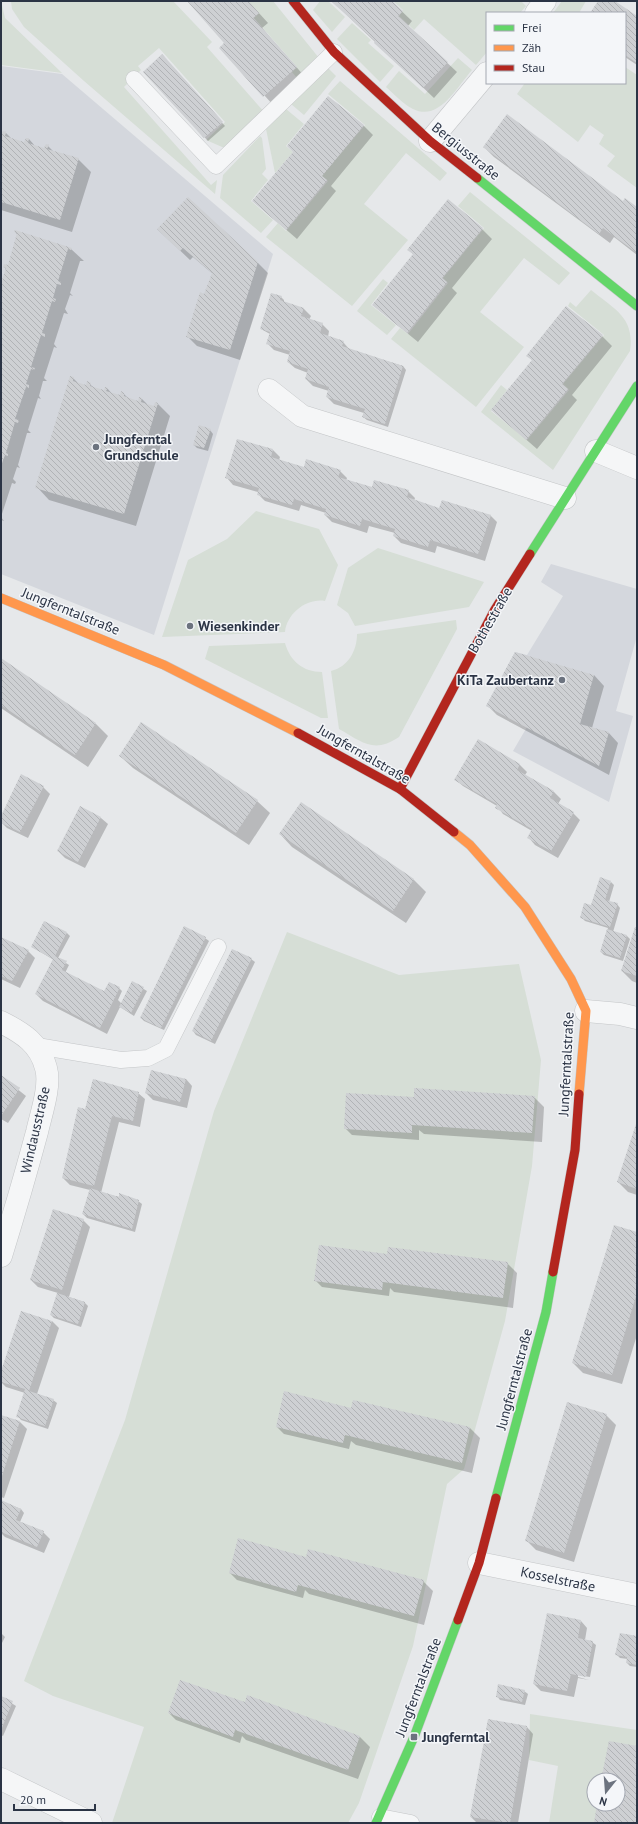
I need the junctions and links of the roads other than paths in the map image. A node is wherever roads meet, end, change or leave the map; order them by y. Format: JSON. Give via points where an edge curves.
{"nodes":[{"id":1,"x":293,"y":1,"type":"edge"},
{"id":2,"x":545,"y":1,"type":"edge"},
{"id":3,"x":537,"y":12,"type":"edge"},
{"id":4,"x":334,"y":52,"type":"junction"},
{"id":5,"x":486,"y":74,"type":"edge"},
{"id":6,"x":134,"y":79,"type":"dead end"},
{"id":7,"x":430,"y":141,"type":"junction"},
{"id":8,"x":637,"y":306,"type":"edge"},
{"id":9,"x":637,"y":386,"type":"edge"},
{"id":10,"x":269,"y":390,"type":"dead end"},
{"id":11,"x":596,"y":451,"type":"junction"},
{"id":12,"x":637,"y":468,"type":"edge"},
{"id":13,"x":565,"y":498,"type":"junction"},
{"id":14,"x":1,"y":598,"type":"edge"},
{"id":15,"x":400,"y":788,"type":"junction"},
{"id":16,"x":218,"y":947,"type":"dead end"},
{"id":17,"x":586,"y":1011,"type":"junction"},
{"id":18,"x":637,"y":1018,"type":"edge"},
{"id":19,"x":1,"y":1022,"type":"edge"},
{"id":20,"x":37,"y":1046,"type":"junction"},
{"id":21,"x":1,"y":1256,"type":"edge"},
{"id":22,"x":479,"y":1563,"type":"junction"},
{"id":23,"x":637,"y":1595,"type":"edge"},
{"id":24,"x":1,"y":1779,"type":"edge"},
{"id":25,"x":378,"y":1820,"type":"edge"},
{"id":26,"x":90,"y":1823,"type":"edge"},
{"id":27,"x":411,"y":1823,"type":"edge"}],
"edges":[{"from":1,"to":4,"type":"street","name":"Bergiusstraße"},
{"from":2,"to":3,"type":"street"},
{"from":4,"to":6,"type":"lane","via":[[216,166]]},
{"from":4,"to":7,"type":"street","name":"Bergiusstraße"},
{"from":5,"to":7,"type":"street"},
{"from":7,"to":8,"type":"street","name":"Bergiusstraße"},
{"from":9,"to":11,"type":"street","name":"Bothestraße"},
{"from":10,"to":13,"type":"street","via":[[302,416]]},
{"from":11,"to":12,"type":"street"},
{"from":11,"to":13,"type":"street","name":"Bothestraße"},
{"from":13,"to":15,"type":"street","name":"Bothestraße","via":[[494,611]]},
{"from":14,"to":15,"type":"street","name":"Jungferntalstraße","via":[[164,665]]},
{"from":15,"to":17,"type":"street","name":"Jungferntalstraße","via":[[470,846],[525,907],[571,979]]},
{"from":16,"to":20,"type":"lane","via":[[166,1049],[148,1058],[121,1060]]},
{"from":17,"to":18,"type":"street"},
{"from":17,"to":22,"type":"street","name":"Jungferntalstraße","via":[[574,1150],[546,1312]]},
{"from":19,"to":20,"type":"street"},
{"from":20,"to":21,"type":"street","name":"Windausstraße","via":[[47,1070],[46,1096]]},
{"from":22,"to":23,"type":"street","name":"Kosselstraße"},
{"from":22,"to":25,"type":"street","name":"Jungferntalstraße","via":[[414,1737]]},
{"from":24,"to":26,"type":"street"},
{"from":25,"to":27,"type":"lane"}]}
